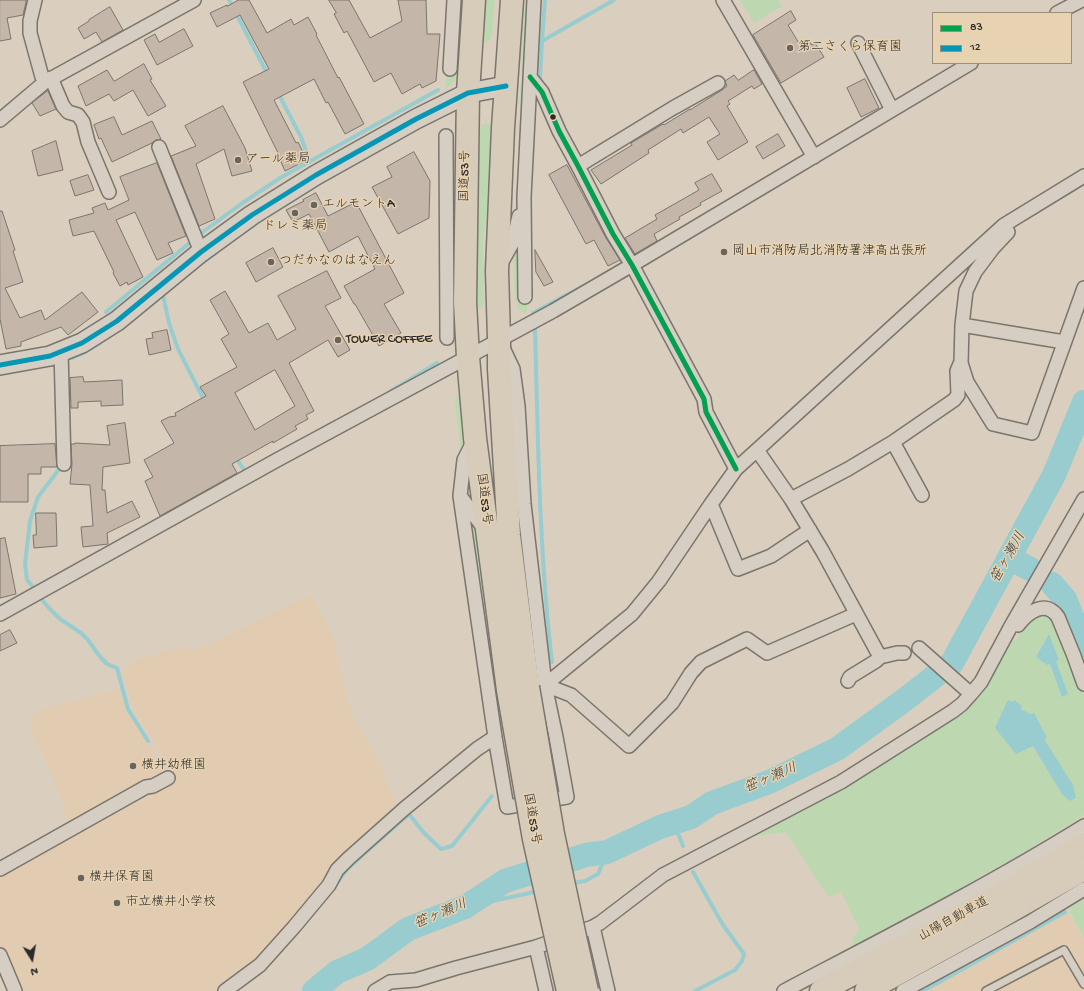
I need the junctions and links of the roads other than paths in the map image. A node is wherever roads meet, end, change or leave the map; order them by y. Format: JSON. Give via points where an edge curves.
{"nodes":[{"id":1,"x":35,"y":0,"type":"edge"},
{"id":2,"x":194,"y":0,"type":"edge"},
{"id":3,"x":454,"y":0,"type":"edge"},
{"id":4,"x":460,"y":0,"type":"edge"},
{"id":5,"x":474,"y":0,"type":"edge"},
{"id":6,"x":512,"y":0,"type":"edge"},
{"id":7,"x":534,"y":0,"type":"edge"},
{"id":8,"x":723,"y":0,"type":"edge"},
{"id":9,"x":1082,"y":0,"type":"edge"},
{"id":10,"x":1059,"y":12,"type":"edge"},
{"id":11,"x":472,"y":31,"type":"junction"},
{"id":12,"x":858,"y":43,"type":"dead end"},
{"id":13,"x":969,"y":64,"type":"edge"},
{"id":14,"x":450,"y":69,"type":"dead end"},
{"id":15,"x":530,"y":77,"type":"junction"},
{"id":16,"x":45,"y":79,"type":"junction"},
{"id":17,"x":718,"y":83,"type":"dead end"},
{"id":18,"x":506,"y":86,"type":"junction"},
{"id":19,"x":468,"y":94,"type":"junction"},
{"id":20,"x":892,"y":110,"type":"junction"},
{"id":21,"x":0,"y":120,"type":"edge"},
{"id":22,"x":446,"y":136,"type":"dead end"},
{"id":23,"x":158,"y":147,"type":"dead end"},
{"id":24,"x":814,"y":157,"type":"junction"},
{"id":25,"x":578,"y":166,"type":"junction"},
{"id":26,"x":1084,"y":176,"type":"edge"},
{"id":27,"x":109,"y":192,"type":"dead end"},
{"id":28,"x":524,"y":197,"type":"junction"},
{"id":29,"x":466,"y":210,"type":"junction"},
{"id":30,"x":1014,"y":219,"type":"junction"},
{"id":31,"x":446,"y":231,"type":"junction"},
{"id":32,"x":197,"y":242,"type":"junction"},
{"id":33,"x":447,"y":260,"type":"junction"},
{"id":34,"x":632,"y":265,"type":"junction"},
{"id":35,"x":497,"y":271,"type":"junction"},
{"id":36,"x":1084,"y":288,"type":"edge"},
{"id":37,"x":525,"y":297,"type":"dead end"},
{"id":38,"x":464,"y":302,"type":"junction"},
{"id":39,"x":962,"y":325,"type":"junction"},
{"id":40,"x":447,"y":338,"type":"dead end"},
{"id":41,"x":499,"y":339,"type":"junction"},
{"id":42,"x":1064,"y":342,"type":"junction"},
{"id":43,"x":61,"y":351,"type":"junction"},
{"id":44,"x":468,"y":357,"type":"junction"},
{"id":45,"x":961,"y":363,"type":"junction"},
{"id":46,"x":0,"y":365,"type":"edge"},
{"id":47,"x":475,"y":438,"type":"junction"},
{"id":48,"x":893,"y":442,"type":"junction"},
{"id":49,"x":757,"y":450,"type":"junction"},
{"id":50,"x":64,"y":464,"type":"dead end"},
{"id":51,"x":736,"y":469,"type":"junction"},
{"id":52,"x":922,"y":495,"type":"dead end"},
{"id":53,"x":460,"y":496,"type":"junction"},
{"id":54,"x":791,"y":499,"type":"junction"},
{"id":55,"x":1084,"y":499,"type":"edge"},
{"id":56,"x":711,"y":504,"type":"junction"},
{"id":57,"x":810,"y":530,"type":"junction"},
{"id":58,"x":487,"y":533,"type":"junction"},
{"id":59,"x":0,"y":614,"type":"edge"},
{"id":60,"x":856,"y":614,"type":"junction"},
{"id":61,"x":1011,"y":626,"type":"junction"},
{"id":62,"x":918,"y":648,"type":"dead end"},
{"id":63,"x":904,"y":653,"type":"dead end"},
{"id":64,"x":880,"y":657,"type":"junction"},
{"id":65,"x":848,"y":681,"type":"dead end"},
{"id":66,"x":1084,"y":684,"type":"edge"},
{"id":67,"x":527,"y":687,"type":"junction"},
{"id":68,"x":970,"y":692,"type":"junction"},
{"id":69,"x":495,"y":737,"type":"junction"},
{"id":70,"x":168,"y":778,"type":"dead end"},
{"id":71,"x":1084,"y":826,"type":"edge"},
{"id":72,"x":1084,"y":845,"type":"edge"},
{"id":73,"x":0,"y":869,"type":"edge"},
{"id":74,"x":1084,"y":869,"type":"edge"},
{"id":75,"x":1084,"y":889,"type":"edge"},
{"id":76,"x":593,"y":927,"type":"junction"},
{"id":77,"x":536,"y":947,"type":"junction"},
{"id":78,"x":0,"y":955,"type":"edge"},
{"id":79,"x":1084,"y":984,"type":"edge"},
{"id":80,"x":12,"y":990,"type":"edge"},
{"id":81,"x":225,"y":991,"type":"edge"},
{"id":82,"x":375,"y":991,"type":"edge"},
{"id":83,"x":546,"y":991,"type":"edge"},
{"id":84,"x":568,"y":991,"type":"edge"},
{"id":85,"x":587,"y":991,"type":"edge"},
{"id":86,"x":608,"y":991,"type":"edge"},
{"id":87,"x":784,"y":991,"type":"edge"},
{"id":88,"x":821,"y":991,"type":"edge"},
{"id":89,"x":866,"y":991,"type":"edge"},
{"id":90,"x":903,"y":991,"type":"edge"},
{"id":91,"x":986,"y":991,"type":"edge"}],
"edges":[{"from":1,"to":16,"type":"street","via":[[30,33]]},
{"from":2,"to":16,"type":"street"},
{"from":3,"to":14,"type":"street"},
{"from":4,"to":11,"type":"street"},
{"from":5,"to":11,"type":"highway","name":"国道53号"},
{"from":6,"to":18,"type":"highway","name":"国道53号"},
{"from":7,"to":15,"type":"street"},
{"from":8,"to":24,"type":"street"},
{"from":9,"to":10,"type":"street"},
{"from":11,"to":19,"type":"highway","name":"国道53号"},
{"from":12,"to":20,"type":"street"},
{"from":13,"to":20,"type":"street"},
{"from":15,"to":25,"type":"street","via":[[542,92],[559,132]]},
{"from":15,"to":28,"type":"street"},
{"from":16,"to":21,"type":"street"},
{"from":16,"to":27,"type":"street","via":[[68,112],[78,114],[83,122],[88,142]]},
{"from":17,"to":25,"type":"street"},
{"from":18,"to":19,"type":"street"},
{"from":18,"to":35,"type":"highway","name":"国道53号"},
{"from":19,"to":29,"type":"highway","name":"国道53号"},
{"from":19,"to":32,"type":"street","via":[[416,119],[316,175],[252,215]]},
{"from":20,"to":24,"type":"street"},
{"from":22,"to":31,"type":"street"},
{"from":23,"to":32,"type":"street"},
{"from":24,"to":34,"type":"street"},
{"from":25,"to":34,"type":"street"},
{"from":26,"to":30,"type":"street"},
{"from":28,"to":35,"type":"street","via":[[513,242]]},
{"from":28,"to":37,"type":"street"},
{"from":29,"to":31,"type":"street"},
{"from":29,"to":38,"type":"highway","name":"国道53号"},
{"from":30,"to":39,"type":"street","via":[[1010,230],[975,272],[966,291]]},
{"from":30,"to":49,"type":"street","via":[[1004,225]]},
{"from":31,"to":33,"type":"street"},
{"from":32,"to":43,"type":"street","via":[[117,321],[82,343]]},
{"from":33,"to":38,"type":"street"},
{"from":33,"to":40,"type":"street"},
{"from":34,"to":41,"type":"street"},
{"from":34,"to":51,"type":"street","via":[[704,399],[706,412]]},
{"from":35,"to":41,"type":"highway","name":"国道53号"},
{"from":36,"to":42,"type":"street"},
{"from":38,"to":44,"type":"highway","name":"国道53号"},
{"from":39,"to":42,"type":"street"},
{"from":39,"to":45,"type":"street"},
{"from":41,"to":44,"type":"street"},
{"from":41,"to":67,"type":"highway","name":"国道53号","via":[[509,535]]},
{"from":42,"to":45,"type":"street","via":[[1032,433],[993,424],[967,382]]},
{"from":43,"to":46,"type":"street","via":[[50,356]]},
{"from":43,"to":50,"type":"street"},
{"from":44,"to":47,"type":"highway","name":"国道53号"},
{"from":44,"to":59,"type":"street"},
{"from":45,"to":48,"type":"street","via":[[957,371],[958,395],[954,400]]},
{"from":47,"to":53,"type":"street","via":[[464,460]]},
{"from":47,"to":58,"type":"highway","name":"国道53号"},
{"from":48,"to":52,"type":"street"},
{"from":48,"to":54,"type":"street"},
{"from":49,"to":51,"type":"street"},
{"from":49,"to":54,"type":"street"},
{"from":51,"to":56,"type":"street"},
{"from":53,"to":58,"type":"street"},
{"from":53,"to":69,"type":"street"},
{"from":54,"to":57,"type":"street"},
{"from":55,"to":61,"type":"street"},
{"from":56,"to":57,"type":"street","via":[[738,569],[771,556]]},
{"from":56,"to":67,"type":"street","via":[[659,581],[632,614]]},
{"from":57,"to":60,"type":"street"},
{"from":58,"to":67,"type":"highway","name":"国道53号"},
{"from":60,"to":64,"type":"street"},
{"from":60,"to":67,"type":"street","via":[[767,653],[747,639],[701,662],[672,703],[629,746],[571,695]]},
{"from":61,"to":66,"type":"street","via":[[1016,627],[1024,616],[1040,608],[1054,612]]},
{"from":61,"to":68,"type":"street","via":[[981,682]]},
{"from":62,"to":68,"type":"street"},
{"from":63,"to":64,"type":"street"},
{"from":64,"to":65,"type":"street"},
{"from":67,"to":69,"type":"street","via":[[556,737],[567,797],[507,808]]},
{"from":67,"to":84,"type":"highway","name":"国道53号","bridge":true,"via":[[534,839]]},
{"from":67,"to":85,"type":"highway","name":"国道53号","bridge":true,"via":[[553,834]]},
{"from":68,"to":76,"type":"street","via":[[962,704],[953,711],[840,782],[663,875]]},
{"from":69,"to":81,"type":"street","via":[[404,809],[349,858],[260,965]]},
{"from":70,"to":73,"type":"street","via":[[146,787]]},
{"from":71,"to":87,"type":"street","via":[[1029,860]]},
{"from":72,"to":88,"type":"highway","name":"山陽自動車道","via":[[978,907]]},
{"from":74,"to":89,"type":"highway","name":"山陽自動車道"},
{"from":75,"to":90,"type":"street","via":[[1030,922]]},
{"from":76,"to":77,"type":"street"},
{"from":76,"to":86,"type":"street"},
{"from":77,"to":82,"type":"street","via":[[416,980],[390,982]]},
{"from":77,"to":83,"type":"street"},
{"from":78,"to":80,"type":"street","via":[[13,986]]},
{"from":79,"to":91,"type":"lane","via":[[1064,950]]}]}
